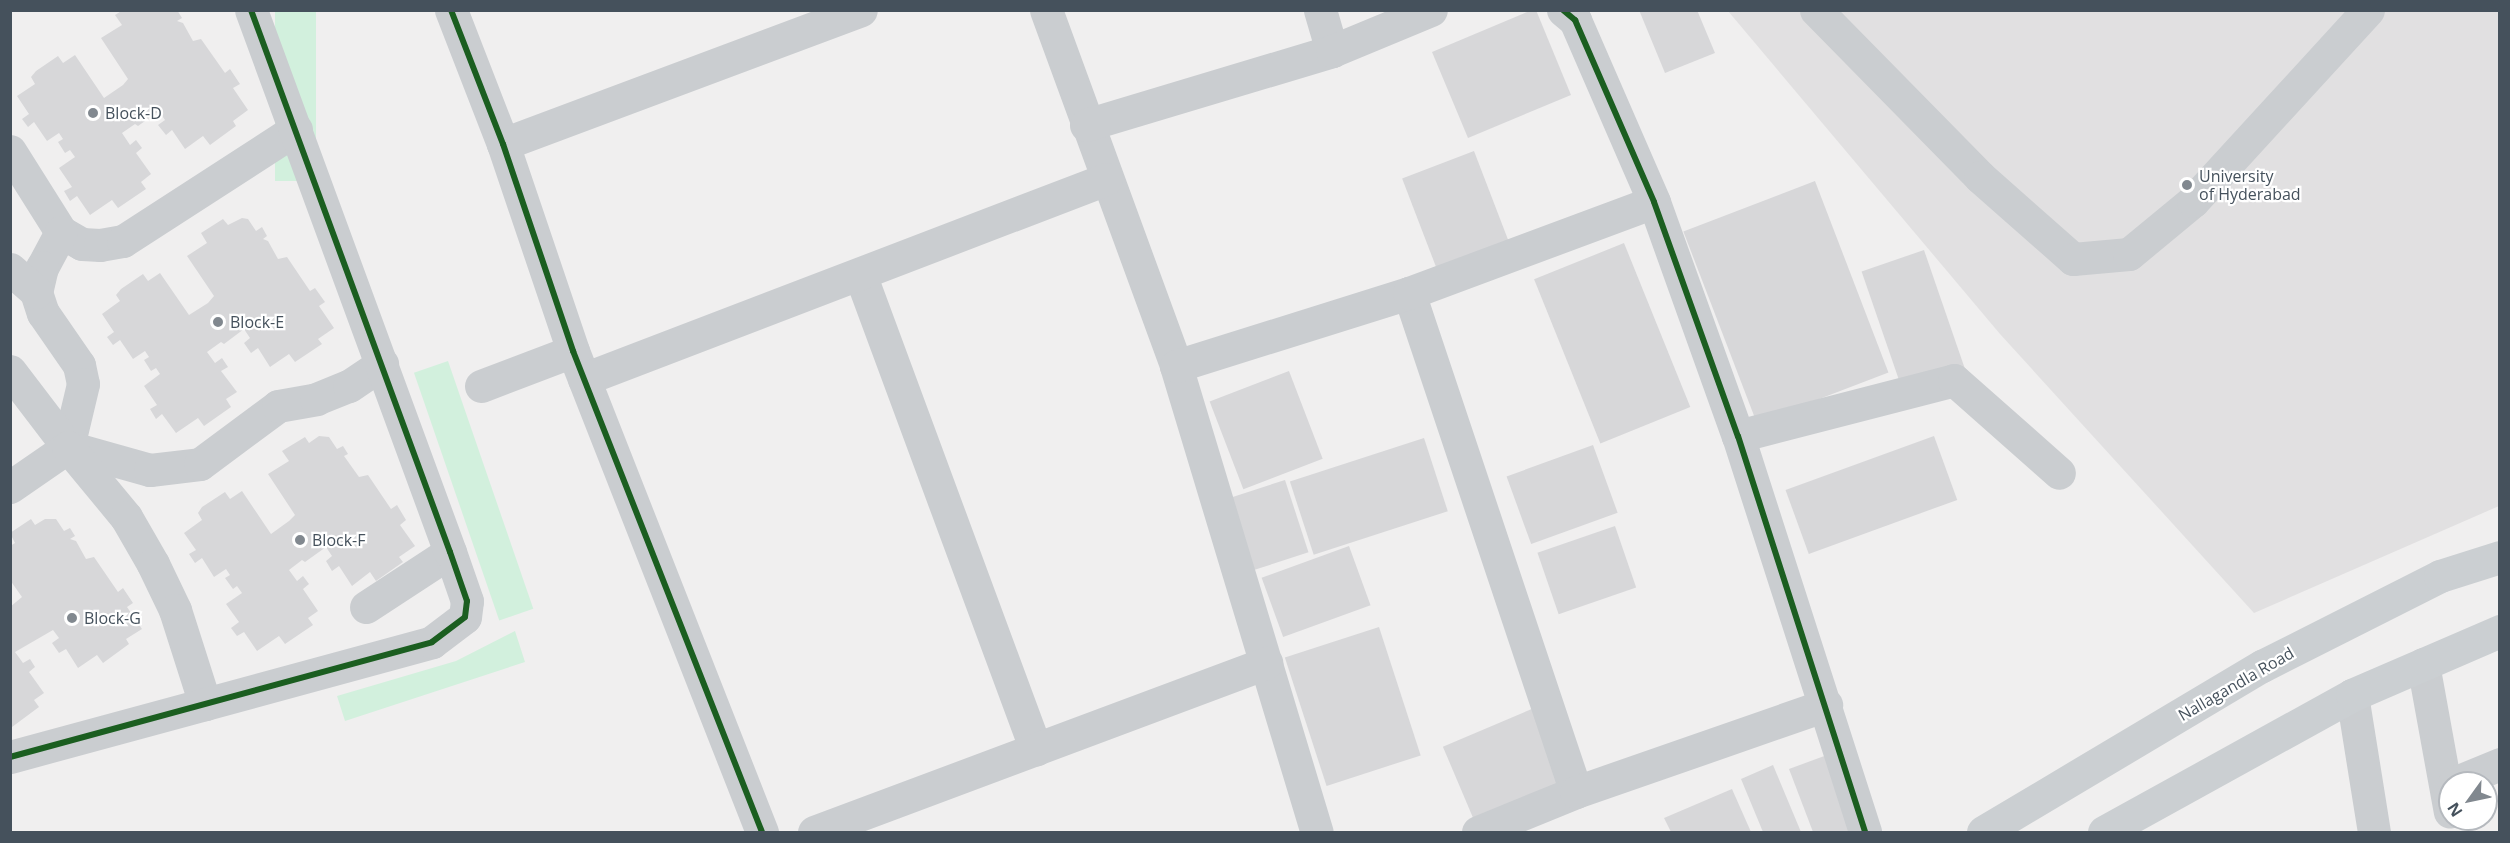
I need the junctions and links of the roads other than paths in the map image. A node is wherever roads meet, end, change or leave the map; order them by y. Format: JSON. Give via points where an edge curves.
{"nodes":[{"id":1,"x":251,"y":10,"type":"edge"},
{"id":2,"x":451,"y":10,"type":"edge"},
{"id":3,"x":861,"y":10,"type":"edge"},
{"id":4,"x":1046,"y":10,"type":"edge"},
{"id":5,"x":1320,"y":10,"type":"edge"},
{"id":6,"x":1431,"y":10,"type":"edge"},
{"id":7,"x":1563,"y":10,"type":"edge"},
{"id":8,"x":1816,"y":10,"type":"edge"},
{"id":9,"x":2368,"y":10,"type":"edge"},
{"id":10,"x":795,"y":22,"type":"edge"},
{"id":11,"x":1332,"y":51,"type":"junction"},
{"id":12,"x":1086,"y":125,"type":"junction"},
{"id":13,"x":296,"y":129,"type":"junction"},
{"id":14,"x":503,"y":144,"type":"junction"},
{"id":15,"x":10,"y":151,"type":"edge"},
{"id":16,"x":1106,"y":179,"type":"junction"},
{"id":17,"x":1654,"y":202,"type":"junction"},
{"id":18,"x":61,"y":232,"type":"junction"},
{"id":19,"x":10,"y":269,"type":"edge"},
{"id":20,"x":860,"y":274,"type":"junction"},
{"id":21,"x":36,"y":292,"type":"junction"},
{"id":22,"x":1409,"y":293,"type":"junction"},
{"id":23,"x":382,"y":364,"type":"junction"},
{"id":24,"x":579,"y":365,"type":"junction"},
{"id":25,"x":1176,"y":366,"type":"junction"},
{"id":26,"x":10,"y":371,"type":"edge"},
{"id":27,"x":481,"y":386,"type":"dead end"},
{"id":28,"x":1738,"y":436,"type":"junction"},
{"id":29,"x":68,"y":447,"type":"junction"},
{"id":30,"x":2059,"y":473,"type":"dead end"},
{"id":31,"x":10,"y":487,"type":"edge"},
{"id":32,"x":450,"y":552,"type":"junction"},
{"id":33,"x":2499,"y":557,"type":"edge"},
{"id":34,"x":366,"y":607,"type":"dead end"},
{"id":35,"x":2499,"y":631,"type":"edge"},
{"id":36,"x":1266,"y":663,"type":"junction"},
{"id":37,"x":2423,"y":664,"type":"junction"},
{"id":38,"x":2352,"y":695,"type":"junction"},
{"id":39,"x":205,"y":704,"type":"junction"},
{"id":40,"x":1826,"y":705,"type":"junction"},
{"id":41,"x":1036,"y":750,"type":"junction"},
{"id":42,"x":10,"y":757,"type":"edge"},
{"id":43,"x":2446,"y":771,"type":"edge"},
{"id":44,"x":1576,"y":792,"type":"junction"},
{"id":45,"x":762,"y":832,"type":"edge"},
{"id":46,"x":814,"y":832,"type":"edge"},
{"id":47,"x":1317,"y":832,"type":"edge"},
{"id":48,"x":1478,"y":832,"type":"edge"},
{"id":49,"x":1865,"y":832,"type":"edge"},
{"id":50,"x":1983,"y":832,"type":"edge"},
{"id":51,"x":2104,"y":832,"type":"edge"},
{"id":52,"x":2374,"y":832,"type":"edge"}],
"edges":[{"from":1,"to":13,"type":"street"},
{"from":2,"to":14,"type":"street"},
{"from":3,"to":10,"type":"street"},
{"from":4,"to":12,"type":"street"},
{"from":5,"to":11,"type":"street"},
{"from":6,"to":11,"type":"street"},
{"from":7,"to":17,"type":"street","via":[[1575,20]]},
{"from":8,"to":9,"type":"street","via":[[1980,177],[2073,259],[2129,254],[2193,201]]},
{"from":10,"to":14,"type":"street"},
{"from":11,"to":12,"type":"street"},
{"from":12,"to":16,"type":"street"},
{"from":13,"to":18,"type":"street","via":[[123,241],[82,244]]},
{"from":13,"to":23,"type":"street"},
{"from":14,"to":24,"type":"street"},
{"from":15,"to":18,"type":"street"},
{"from":16,"to":20,"type":"street"},
{"from":16,"to":25,"type":"street"},
{"from":17,"to":22,"type":"street"},
{"from":17,"to":28,"type":"street"},
{"from":18,"to":21,"type":"street","via":[[42,267]]},
{"from":19,"to":21,"type":"street"},
{"from":20,"to":24,"type":"street"},
{"from":20,"to":41,"type":"street"},
{"from":21,"to":29,"type":"street","via":[[43,313],[79,365],[81,400]]},
{"from":22,"to":25,"type":"street"},
{"from":22,"to":44,"type":"street"},
{"from":23,"to":29,"type":"street","via":[[316,399],[278,405],[200,464],[150,471]]},
{"from":23,"to":32,"type":"street"},
{"from":24,"to":27,"type":"street"},
{"from":24,"to":45,"type":"street"},
{"from":25,"to":36,"type":"street"},
{"from":26,"to":29,"type":"street"},
{"from":28,"to":30,"type":"street","via":[[1954,380]]},
{"from":28,"to":40,"type":"street"},
{"from":29,"to":31,"type":"street"},
{"from":29,"to":39,"type":"street","via":[[126,517],[153,564],[175,610]]},
{"from":32,"to":34,"type":"street"},
{"from":32,"to":39,"type":"street","via":[[467,601],[465,617],[432,642]]},
{"from":33,"to":50,"type":"main road","name":"Nallagandla Road","via":[[2440,576],[2262,666]]},
{"from":35,"to":37,"type":"main road"},
{"from":36,"to":41,"type":"street"},
{"from":36,"to":47,"type":"street"},
{"from":37,"to":38,"type":"main road"},
{"from":37,"to":43,"type":"street"},
{"from":38,"to":51,"type":"main road"},
{"from":38,"to":52,"type":"street"},
{"from":39,"to":42,"type":"street"},
{"from":40,"to":44,"type":"street"},
{"from":40,"to":49,"type":"street"},
{"from":41,"to":46,"type":"street"},
{"from":44,"to":48,"type":"street"}]}
